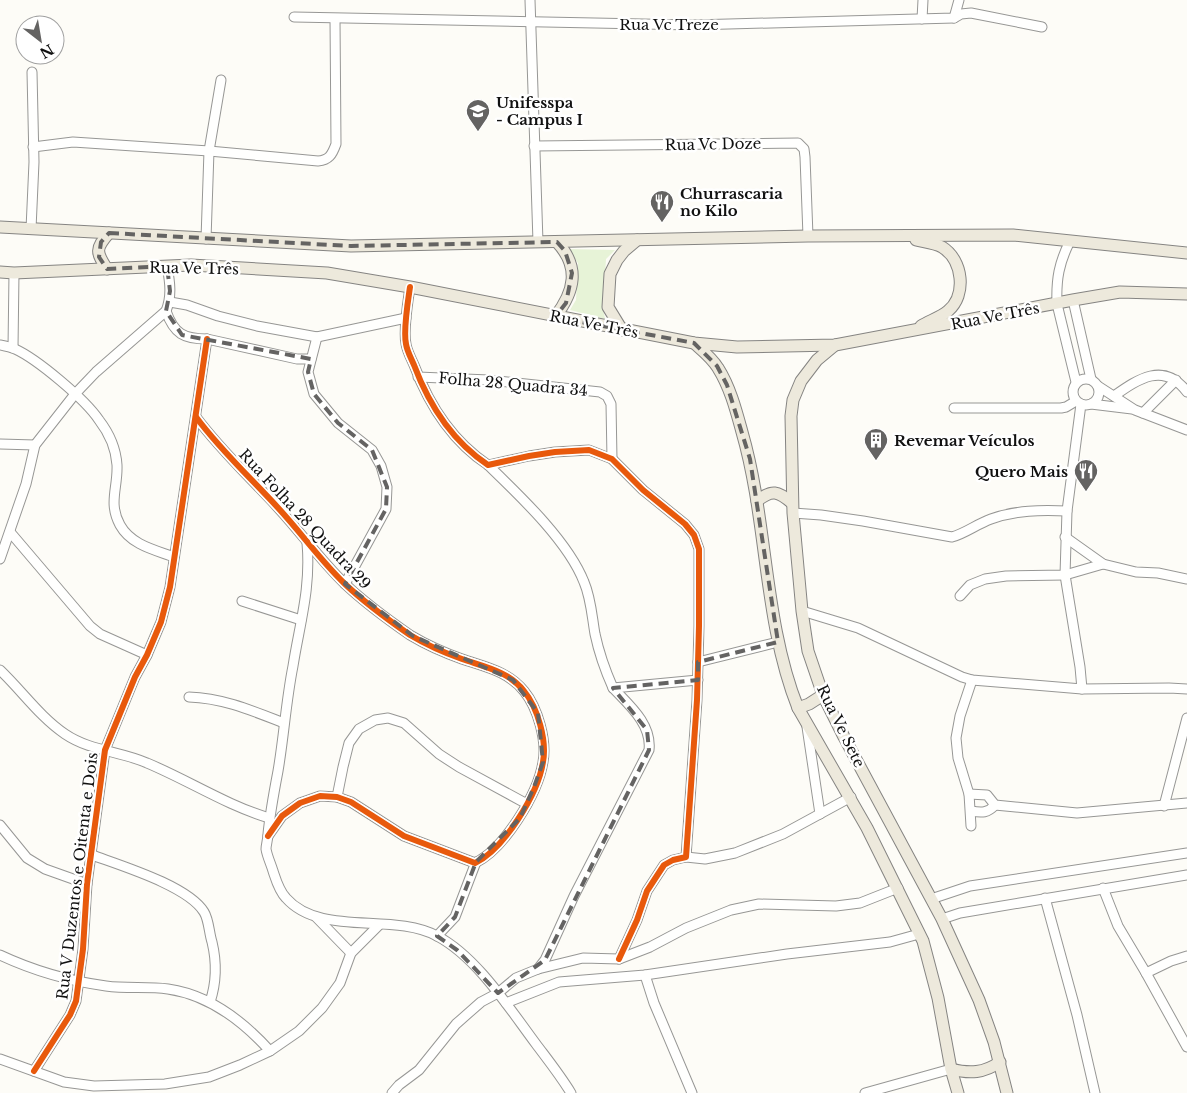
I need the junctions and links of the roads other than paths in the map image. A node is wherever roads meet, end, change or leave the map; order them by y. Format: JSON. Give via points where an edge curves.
{"nodes":[{"id":1,"x":530,"y":0,"type":"edge"},
{"id":2,"x":923,"y":0,"type":"edge"},
{"id":3,"x":959,"y":0,"type":"edge"},
{"id":4,"x":294,"y":17,"type":"dead end"},
{"id":5,"x":954,"y":18,"type":"junction"},
{"id":6,"x":335,"y":19,"type":"junction"},
{"id":7,"x":922,"y":19,"type":"junction"},
{"id":8,"x":531,"y":22,"type":"junction"},
{"id":9,"x":1042,"y":27,"type":"dead end"},
{"id":10,"x":32,"y":72,"type":"dead end"},
{"id":11,"x":221,"y":80,"type":"dead end"},
{"id":12,"x":534,"y":146,"type":"junction"},
{"id":13,"x":33,"y":147,"type":"junction"},
{"id":14,"x":209,"y":152,"type":"junction"},
{"id":15,"x":0,"y":227,"type":"edge"},
{"id":16,"x":31,"y":229,"type":"junction"},
{"id":17,"x":109,"y":233,"type":"junction"},
{"id":18,"x":808,"y":236,"type":"junction"},
{"id":19,"x":901,"y":236,"type":"junction"},
{"id":20,"x":206,"y":239,"type":"junction"},
{"id":21,"x":637,"y":240,"type":"junction"},
{"id":22,"x":1070,"y":240,"type":"junction"},
{"id":23,"x":538,"y":242,"type":"junction"},
{"id":24,"x":557,"y":242,"type":"junction"},
{"id":25,"x":1187,"y":253,"type":"edge"},
{"id":26,"x":167,"y":266,"type":"junction"},
{"id":27,"x":107,"y":269,"type":"junction"},
{"id":28,"x":0,"y":272,"type":"edge"},
{"id":29,"x":14,"y":273,"type":"junction"},
{"id":30,"x":410,"y":286,"type":"junction"},
{"id":31,"x":1187,"y":294,"type":"edge"},
{"id":32,"x":1072,"y":300,"type":"junction"},
{"id":33,"x":170,"y":302,"type":"junction"},
{"id":34,"x":1057,"y":304,"type":"junction"},
{"id":35,"x":166,"y":311,"type":"junction"},
{"id":36,"x":555,"y":317,"type":"junction"},
{"id":37,"x":406,"y":318,"type":"junction"},
{"id":38,"x":622,"y":330,"type":"junction"},
{"id":39,"x":911,"y":332,"type":"junction"},
{"id":40,"x":317,"y":337,"type":"junction"},
{"id":41,"x":207,"y":339,"type":"junction"},
{"id":42,"x":694,"y":343,"type":"junction"},
{"id":43,"x":0,"y":345,"type":"edge"},
{"id":44,"x":836,"y":345,"type":"junction"},
{"id":45,"x":13,"y":348,"type":"junction"},
{"id":46,"x":297,"y":359,"type":"junction"},
{"id":47,"x":311,"y":359,"type":"junction"},
{"id":48,"x":308,"y":372,"type":"junction"},
{"id":49,"x":418,"y":378,"type":"junction"},
{"id":50,"x":1091,"y":379,"type":"junction"},
{"id":51,"x":1176,"y":380,"type":"junction"},
{"id":52,"x":1076,"y":382,"type":"junction"},
{"id":53,"x":1098,"y":386,"type":"junction"},
{"id":54,"x":1187,"y":392,"type":"edge"},
{"id":55,"x":75,"y":394,"type":"junction"},
{"id":56,"x":1114,"y":396,"type":"junction"},
{"id":57,"x":1078,"y":403,"type":"junction"},
{"id":58,"x":1091,"y":404,"type":"junction"},
{"id":59,"x":954,"y":408,"type":"dead end"},
{"id":60,"x":1139,"y":411,"type":"junction"},
{"id":61,"x":196,"y":417,"type":"junction"},
{"id":62,"x":1187,"y":430,"type":"edge"},
{"id":63,"x":0,"y":444,"type":"edge"},
{"id":64,"x":35,"y":446,"type":"junction"},
{"id":65,"x":612,"y":459,"type":"junction"},
{"id":66,"x":488,"y":465,"type":"junction"},
{"id":67,"x":757,"y":501,"type":"junction"},
{"id":68,"x":792,"y":508,"type":"junction"},
{"id":69,"x":1067,"y":511,"type":"junction"},
{"id":70,"x":10,"y":532,"type":"junction"},
{"id":71,"x":1066,"y":537,"type":"junction"},
{"id":72,"x":307,"y":542,"type":"junction"},
{"id":73,"x":174,"y":557,"type":"junction"},
{"id":74,"x":0,"y":559,"type":"edge"},
{"id":75,"x":1103,"y":564,"type":"junction"},
{"id":76,"x":1065,"y":575,"type":"junction"},
{"id":77,"x":1187,"y":579,"type":"edge"},
{"id":78,"x":345,"y":584,"type":"junction"},
{"id":79,"x":960,"y":596,"type":"dead end"},
{"id":80,"x":242,"y":601,"type":"dead end"},
{"id":81,"x":802,"y":611,"type":"junction"},
{"id":82,"x":301,"y":620,"type":"junction"},
{"id":83,"x":778,"y":642,"type":"junction"},
{"id":84,"x":146,"y":655,"type":"junction"},
{"id":85,"x":698,"y":662,"type":"junction"},
{"id":86,"x":0,"y":670,"type":"edge"},
{"id":87,"x":698,"y":680,"type":"junction"},
{"id":88,"x":972,"y":680,"type":"junction"},
{"id":89,"x":612,"y":688,"type":"junction"},
{"id":90,"x":1082,"y":689,"type":"junction"},
{"id":91,"x":1187,"y":689,"type":"edge"},
{"id":92,"x":824,"y":695,"type":"junction"},
{"id":93,"x":189,"y":697,"type":"dead end"},
{"id":94,"x":798,"y":708,"type":"junction"},
{"id":95,"x":1187,"y":718,"type":"edge"},
{"id":96,"x":805,"y":720,"type":"junction"},
{"id":97,"x":284,"y":723,"type":"junction"},
{"id":98,"x":105,"y":750,"type":"junction"},
{"id":99,"x":969,"y":794,"type":"junction"},
{"id":100,"x":851,"y":796,"type":"junction"},
{"id":101,"x":337,"y":797,"type":"junction"},
{"id":102,"x":1187,"y":803,"type":"edge"},
{"id":103,"x":526,"y":804,"type":"junction"},
{"id":104,"x":996,"y":805,"type":"junction"},
{"id":105,"x":1164,"y":806,"type":"junction"},
{"id":106,"x":971,"y":812,"type":"junction"},
{"id":107,"x":820,"y":814,"type":"junction"},
{"id":108,"x":269,"y":818,"type":"junction"},
{"id":109,"x":0,"y":825,"type":"edge"},
{"id":110,"x":971,"y":826,"type":"dead end"},
{"id":111,"x":268,"y":836,"type":"junction"},
{"id":112,"x":1187,"y":853,"type":"edge"},
{"id":113,"x":92,"y":855,"type":"junction"},
{"id":114,"x":686,"y":857,"type":"junction"},
{"id":115,"x":479,"y":861,"type":"junction"},
{"id":116,"x":1187,"y":874,"type":"edge"},
{"id":117,"x":87,"y":884,"type":"junction"},
{"id":118,"x":898,"y":888,"type":"junction"},
{"id":119,"x":1103,"y":888,"type":"junction"},
{"id":120,"x":1045,"y":898,"type":"junction"},
{"id":121,"x":931,"y":899,"type":"junction"},
{"id":122,"x":315,"y":917,"type":"junction"},
{"id":123,"x":942,"y":919,"type":"junction"},
{"id":124,"x":379,"y":925,"type":"junction"},
{"id":125,"x":919,"y":934,"type":"junction"},
{"id":126,"x":437,"y":936,"type":"junction"},
{"id":127,"x":351,"y":953,"type":"junction"},
{"id":128,"x":0,"y":955,"type":"edge"},
{"id":129,"x":1187,"y":956,"type":"edge"},
{"id":130,"x":618,"y":959,"type":"junction"},
{"id":131,"x":538,"y":969,"type":"junction"},
{"id":132,"x":1146,"y":973,"type":"junction"},
{"id":133,"x":645,"y":976,"type":"junction"},
{"id":134,"x":79,"y":981,"type":"junction"},
{"id":135,"x":498,"y":993,"type":"junction"},
{"id":136,"x":210,"y":1002,"type":"junction"},
{"id":137,"x":506,"y":1003,"type":"junction"},
{"id":138,"x":1187,"y":1047,"type":"edge"},
{"id":139,"x":270,"y":1051,"type":"junction"},
{"id":140,"x":0,"y":1059,"type":"edge"},
{"id":141,"x":1000,"y":1062,"type":"junction"},
{"id":142,"x":951,"y":1069,"type":"junction"},
{"id":143,"x":34,"y":1071,"type":"junction"},
{"id":144,"x":75,"y":1089,"type":"edge"},
{"id":145,"x":392,"y":1093,"type":"edge"},
{"id":146,"x":571,"y":1093,"type":"edge"},
{"id":147,"x":692,"y":1093,"type":"edge"},
{"id":148,"x":865,"y":1093,"type":"edge"},
{"id":149,"x":958,"y":1093,"type":"edge"},
{"id":150,"x":1007,"y":1093,"type":"edge"},
{"id":151,"x":1095,"y":1093,"type":"edge"}],
"edges":[{"from":1,"to":8,"type":"street"},
{"from":2,"to":7,"type":"street"},
{"from":3,"to":5,"type":"street"},
{"from":4,"to":6,"type":"street","name":"Rua Vc Treze"},
{"from":5,"to":7,"type":"street","name":"Rua Vc Treze"},
{"from":5,"to":9,"type":"street","name":"Rua Vc Treze","via":[[972,13]]},
{"from":6,"to":8,"type":"street","name":"Rua Vc Treze"},
{"from":6,"to":14,"type":"street","via":[[336,144],[332,154],[326,160],[318,161]]},
{"from":7,"to":8,"type":"street","name":"Rua Vc Treze","via":[[693,25]]},
{"from":8,"to":12,"type":"street"},
{"from":10,"to":13,"type":"street"},
{"from":11,"to":14,"type":"street"},
{"from":12,"to":18,"type":"street","name":"Rua Vc Doze","via":[[798,143],[804,149],[805,157]]},
{"from":12,"to":23,"type":"street"},
{"from":13,"to":14,"type":"street","via":[[73,142]]},
{"from":13,"to":16,"type":"street"},
{"from":14,"to":20,"type":"street"},
{"from":15,"to":16,"type":"main road","name":"Rua Ve Três"},
{"from":16,"to":17,"type":"main road","name":"Rua Ve Três"},
{"from":17,"to":20,"type":"main road","name":"Rua Ve Três"},
{"from":17,"to":27,"type":"main road","via":[[98,250]]},
{"from":18,"to":19,"type":"main road","name":"Rua Ve Três"},
{"from":18,"to":21,"type":"main road","name":"Rua Ve Três"},
{"from":19,"to":22,"type":"main road","name":"Rua Ve Três","via":[[1013,236]]},
{"from":19,"to":39,"type":"main road","via":[[941,247],[956,264],[960,275],[960,292],[948,311]]},
{"from":20,"to":23,"type":"main road","name":"Rua Ve Três","via":[[351,246]]},
{"from":21,"to":24,"type":"main road","name":"Rua Ve Três"},
{"from":21,"to":38,"type":"main road","via":[[624,251],[610,274],[608,307]]},
{"from":22,"to":25,"type":"main road","name":"Rua Ve Três"},
{"from":22,"to":34,"type":"street","via":[[1061,258]]},
{"from":23,"to":24,"type":"main road","name":"Rua Ve Três"},
{"from":24,"to":36,"type":"main road","via":[[566,251],[572,289]]},
{"from":26,"to":27,"type":"main road","name":"Rua Ve Três"},
{"from":26,"to":30,"type":"main road","name":"Rua Ve Três","via":[[327,273]]},
{"from":26,"to":33,"type":"street"},
{"from":27,"to":29,"type":"main road","name":"Rua Ve Três"},
{"from":28,"to":29,"type":"main road","name":"Rua Ve Três"},
{"from":29,"to":45,"type":"street"},
{"from":30,"to":36,"type":"main road","name":"Rua Ve Três"},
{"from":30,"to":37,"type":"street"},
{"from":31,"to":32,"type":"main road","name":"Rua Ve Três","via":[[1120,292]]},
{"from":32,"to":34,"type":"main road","name":"Rua Ve Três"},
{"from":32,"to":50,"type":"street"},
{"from":33,"to":35,"type":"street"},
{"from":33,"to":40,"type":"street","via":[[274,330]]},
{"from":34,"to":39,"type":"main road","name":"Rua Ve Três"},
{"from":34,"to":52,"type":"street"},
{"from":35,"to":41,"type":"street","via":[[176,331],[194,339]]},
{"from":35,"to":55,"type":"street"},
{"from":36,"to":38,"type":"main road","name":"Rua Ve Três"},
{"from":37,"to":40,"type":"street"},
{"from":37,"to":49,"type":"street","via":[[405,343]]},
{"from":38,"to":42,"type":"main road","name":"Rua Ve Três"},
{"from":39,"to":44,"type":"main road","name":"Rua Ve Três"},
{"from":40,"to":47,"type":"street"},
{"from":41,"to":46,"type":"street"},
{"from":41,"to":61,"type":"street","name":"Rua V Duzentos e Oitenta e Dois"},
{"from":42,"to":44,"type":"main road","name":"Rua Ve Três","via":[[737,347]]},
{"from":42,"to":67,"type":"main road","name":"Rua Ve Sete","via":[[717,366],[727,385],[750,459]]},
{"from":43,"to":45,"type":"street"},
{"from":44,"to":68,"type":"main road","name":"Rua Ve Sete","via":[[817,360],[801,381],[793,400]]},
{"from":45,"to":55,"type":"street","via":[[43,367]]},
{"from":46,"to":47,"type":"street"},
{"from":46,"to":48,"type":"street"},
{"from":47,"to":48,"type":"street"},
{"from":48,"to":78,"type":"street","via":[[314,394],[325,409],[372,450],[387,487],[386,509]]},
{"from":49,"to":65,"type":"street","name":"Folha 28 Quadra 34","via":[[456,378],[600,392],[611,404]]},
{"from":49,"to":66,"type":"street","via":[[447,428],[474,456]]},
{"from":50,"to":52,"type":"street"},
{"from":50,"to":53,"type":"street"},
{"from":51,"to":54,"type":"street"},
{"from":51,"to":56,"type":"street","via":[[1168,376],[1147,376]]},
{"from":51,"to":60,"type":"street"},
{"from":52,"to":57,"type":"street","via":[[1072,392]]},
{"from":53,"to":56,"type":"street"},
{"from":53,"to":58,"type":"street","via":[[1098,396]]},
{"from":55,"to":64,"type":"street"},
{"from":55,"to":73,"type":"street","via":[[99,419],[113,444],[117,465],[114,511],[121,526],[142,545]]},
{"from":56,"to":60,"type":"street"},
{"from":57,"to":58,"type":"street"},
{"from":57,"to":59,"type":"street","via":[[1061,408]]},
{"from":57,"to":69,"type":"street"},
{"from":58,"to":60,"type":"street"},
{"from":60,"to":62,"type":"street"},
{"from":61,"to":72,"type":"street","name":"Rua Folha 28 Quadra 29"},
{"from":61,"to":73,"type":"street","name":"Rua V Duzentos e Oitenta e Dois"},
{"from":63,"to":64,"type":"street"},
{"from":64,"to":70,"type":"street"},
{"from":65,"to":66,"type":"street","via":[[589,450],[529,456]]},
{"from":65,"to":85,"type":"street","via":[[694,535],[699,549]]},
{"from":66,"to":89,"type":"street","via":[[551,532],[573,561],[584,582],[598,649]]},
{"from":67,"to":68,"type":"main road","via":[[772,492],[782,494]]},
{"from":67,"to":83,"type":"main road","name":"Rua Ve Sete"},
{"from":68,"to":69,"type":"street","via":[[952,537],[1006,514],[1036,510]]},
{"from":68,"to":81,"type":"main road","name":"Rua Ve Sete"},
{"from":69,"to":71,"type":"street"},
{"from":70,"to":74,"type":"street"},
{"from":70,"to":84,"type":"street","via":[[90,626],[100,634]]},
{"from":71,"to":75,"type":"street"},
{"from":71,"to":76,"type":"street"},
{"from":72,"to":78,"type":"street","name":"Rua Folha 28 Quadra 29"},
{"from":72,"to":82,"type":"street","via":[[308,587]]},
{"from":73,"to":84,"type":"street","name":"Rua V Duzentos e Oitenta e Dois","via":[[161,622]]},
{"from":75,"to":76,"type":"street"},
{"from":75,"to":77,"type":"street"},
{"from":76,"to":79,"type":"street","via":[[1006,576],[985,580],[970,584]]},
{"from":76,"to":90,"type":"street"},
{"from":78,"to":103,"type":"street","name":"Rua Folha 28 Quadra 29","via":[[413,636],[460,658],[498,670],[525,692],[538,713],[543,762]]},
{"from":80,"to":82,"type":"street"},
{"from":81,"to":88,"type":"street","via":[[858,628]]},
{"from":81,"to":92,"type":"main road","name":"Rua Ve Sete","via":[[808,651]]},
{"from":82,"to":97,"type":"street"},
{"from":83,"to":85,"type":"street"},
{"from":83,"to":94,"type":"main road","name":"Rua Ve Sete"},
{"from":84,"to":98,"type":"street","name":"Rua V Duzentos e Oitenta e Dois"},
{"from":85,"to":87,"type":"street"},
{"from":86,"to":98,"type":"street","via":[[59,730],[83,745]]},
{"from":87,"to":89,"type":"street"},
{"from":87,"to":114,"type":"street"},
{"from":88,"to":90,"type":"street"},
{"from":88,"to":99,"type":"street","via":[[956,738],[958,758]]},
{"from":89,"to":131,"type":"street","via":[[637,714],[647,730],[649,750]]},
{"from":90,"to":91,"type":"street"},
{"from":92,"to":94,"type":"main road"},
{"from":92,"to":121,"type":"main road","name":"Rua Ve Sete"},
{"from":93,"to":97,"type":"street","via":[[230,703]]},
{"from":94,"to":96,"type":"main road","name":"Rua Ve Sete"},
{"from":95,"to":105,"type":"street"},
{"from":96,"to":100,"type":"main road","name":"Rua Ve Sete"},
{"from":96,"to":107,"type":"street"},
{"from":97,"to":108,"type":"street"},
{"from":98,"to":108,"type":"street","via":[[147,762]]},
{"from":98,"to":113,"type":"street","name":"Rua V Duzentos e Oitenta e Dois"},
{"from":99,"to":104,"type":"street","via":[[987,795]]},
{"from":99,"to":106,"type":"street"},
{"from":100,"to":107,"type":"street"},
{"from":100,"to":118,"type":"main road","name":"Rua Ve Sete"},
{"from":101,"to":103,"type":"street","via":[[349,744],[359,729],[375,720],[388,718],[404,723],[439,754]]},
{"from":101,"to":111,"type":"street","via":[[320,796],[300,803],[282,816]]},
{"from":101,"to":115,"type":"street","via":[[404,836],[463,860]]},
{"from":102,"to":105,"type":"street"},
{"from":103,"to":115,"type":"street","name":"Rua Folha 28 Quadra 29","via":[[520,818]]},
{"from":104,"to":105,"type":"street","via":[[1077,813]]},
{"from":104,"to":106,"type":"street","via":[[990,811]]},
{"from":106,"to":110,"type":"street"},
{"from":107,"to":114,"type":"street","via":[[783,834],[735,853],[705,859]]},
{"from":108,"to":111,"type":"street"},
{"from":109,"to":117,"type":"street","via":[[27,858],[45,869]]},
{"from":111,"to":122,"type":"street","via":[[266,850],[284,897]]},
{"from":112,"to":121,"type":"street","via":[[970,886]]},
{"from":113,"to":117,"type":"street","name":"Rua V Duzentos e Oitenta e Dois"},
{"from":113,"to":136,"type":"street","via":[[168,885],[197,904],[205,914],[215,956],[215,988]]},
{"from":114,"to":130,"type":"street","via":[[664,865],[647,891]]},
{"from":115,"to":126,"type":"street","via":[[455,917]]},
{"from":116,"to":119,"type":"street"},
{"from":117,"to":134,"type":"street","name":"Rua V Duzentos e Oitenta e Dois"},
{"from":118,"to":125,"type":"main road","name":"Rua Ve Sete"},
{"from":118,"to":130,"type":"street","via":[[860,902],[836,906],[759,904],[731,910]]},
{"from":119,"to":120,"type":"street"},
{"from":119,"to":132,"type":"street","via":[[1118,926]]},
{"from":120,"to":123,"type":"street"},
{"from":120,"to":151,"type":"street"},
{"from":121,"to":123,"type":"main road","name":"Rua Ve Sete"},
{"from":122,"to":124,"type":"street"},
{"from":122,"to":127,"type":"street"},
{"from":123,"to":141,"type":"main road","name":"Rua Ve Sete","via":[[989,1025]]},
{"from":124,"to":126,"type":"street","via":[[397,924]]},
{"from":124,"to":127,"type":"street"},
{"from":125,"to":133,"type":"street","via":[[890,942]]},
{"from":125,"to":142,"type":"main road","name":"Rua Ve Sete","via":[[938,998]]},
{"from":126,"to":135,"type":"street","via":[[457,950]]},
{"from":127,"to":139,"type":"street","via":[[340,983],[322,1008],[299,1031]]},
{"from":128,"to":134,"type":"street","via":[[25,967]]},
{"from":129,"to":132,"type":"street"},
{"from":130,"to":131,"type":"street","via":[[582,958]]},
{"from":131,"to":135,"type":"street","via":[[516,978]]},
{"from":132,"to":138,"type":"street"},
{"from":133,"to":137,"type":"street","via":[[558,982]]},
{"from":133,"to":147,"type":"street"},
{"from":134,"to":136,"type":"street","via":[[116,987],[168,989]]},
{"from":134,"to":143,"type":"street","name":"Rua V Duzentos e Oitenta e Dois","via":[[70,1015]]},
{"from":135,"to":137,"type":"street"},
{"from":135,"to":145,"type":"street","via":[[465,1015],[419,1070]]},
{"from":136,"to":139,"type":"street","via":[[254,1033]]},
{"from":137,"to":146,"type":"street"},
{"from":139,"to":144,"type":"street","via":[[209,1076],[165,1084]]},
{"from":140,"to":143,"type":"street"},
{"from":141,"to":142,"type":"main road","via":[[977,1073]]},
{"from":141,"to":150,"type":"main road","name":"Rua Ve Sete"},
{"from":142,"to":148,"type":"street"},
{"from":142,"to":149,"type":"main road","name":"Rua Ve Sete"},
{"from":143,"to":144,"type":"street"}]}
